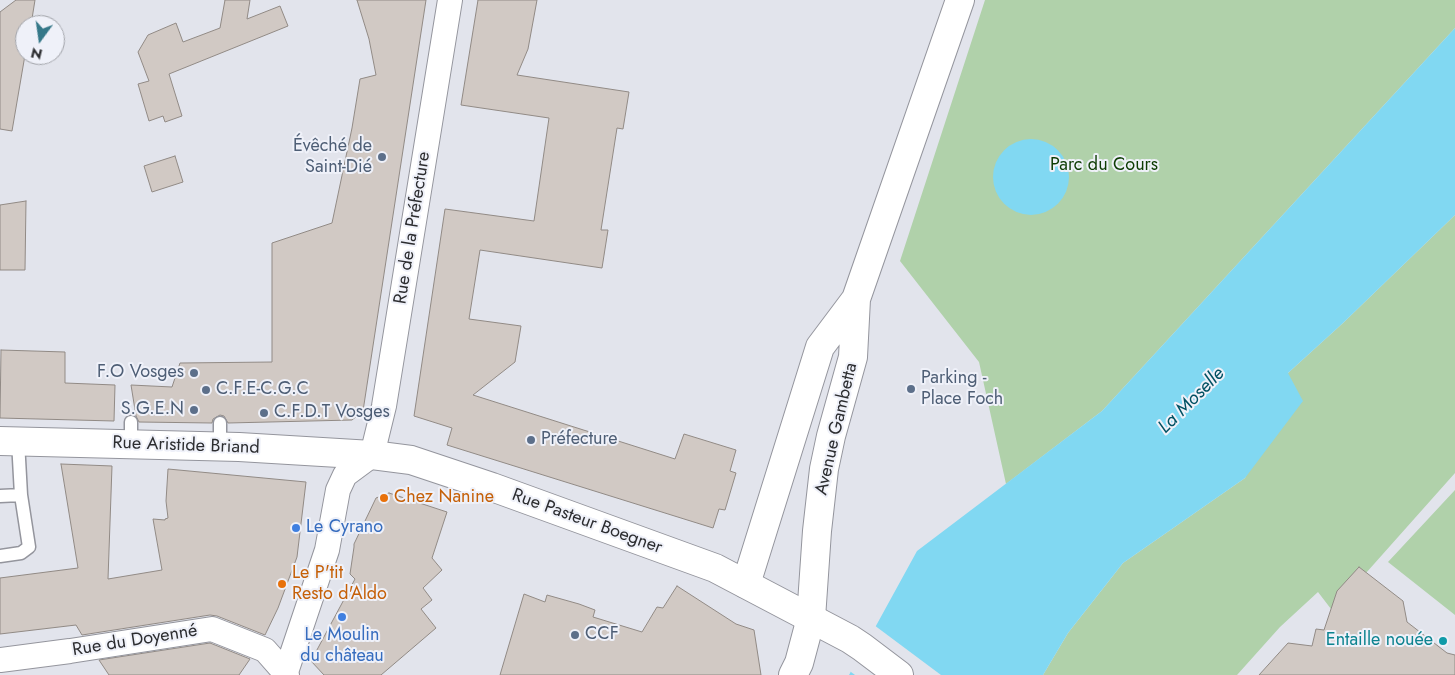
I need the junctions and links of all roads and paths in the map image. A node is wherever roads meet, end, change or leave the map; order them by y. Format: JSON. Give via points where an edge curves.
{"nodes":[{"id":1,"x":450,"y":0,"type":"edge"},
{"id":2,"x":960,"y":0,"type":"edge"},
{"id":3,"x":856,"y":299,"type":"junction"},
{"id":4,"x":9,"y":441,"type":"edge"},
{"id":5,"x":372,"y":455,"type":"junction"},
{"id":6,"x":21,"y":495,"type":"junction"},
{"id":7,"x":0,"y":496,"type":"edge"},
{"id":8,"x":0,"y":556,"type":"edge"},
{"id":9,"x":746,"y":584,"type":"junction"},
{"id":10,"x":811,"y":618,"type":"junction"},
{"id":11,"x":0,"y":660,"type":"edge"},
{"id":12,"x":286,"y":675,"type":"edge"},
{"id":13,"x":793,"y":675,"type":"edge"},
{"id":14,"x":899,"y":675,"type":"edge"}],
"edges":[{"from":1,"to":5,"type":"street","name":"Rue de la Préfecture","via":[[384,406]]},
{"from":2,"to":3,"type":"street","name":"Avenue Gambetta"},
{"from":3,"to":9,"type":"street","name":"Avenue Gambetta","via":[[820,347]]},
{"from":3,"to":10,"type":"street","name":"Avenue Gambetta","via":[[853,356],[824,469]]},
{"from":4,"to":5,"type":"street","name":"Rue Aristide Briand","via":[[131,433],[220,434]]},
{"from":4,"to":6,"type":"lane"},
{"from":5,"to":9,"type":"street","name":"Rue Pasteur Boegner","via":[[411,460],[492,487],[715,568]]},
{"from":5,"to":12,"type":"street","via":[[345,475],[338,490],[327,550]]},
{"from":6,"to":7,"type":"lane"},
{"from":6,"to":8,"type":"lane","via":[[29,547],[21,553]]},
{"from":9,"to":10,"type":"street","name":"Rue Pasteur Boegner"},
{"from":10,"to":13,"type":"street","name":"Avenue Gambetta"},
{"from":10,"to":14,"type":"street","name":"Rue Pasteur Boegner","via":[[862,647]]},
{"from":11,"to":12,"type":"street","name":"Rue du Doyenné","via":[[212,629],[265,650]]}]}
